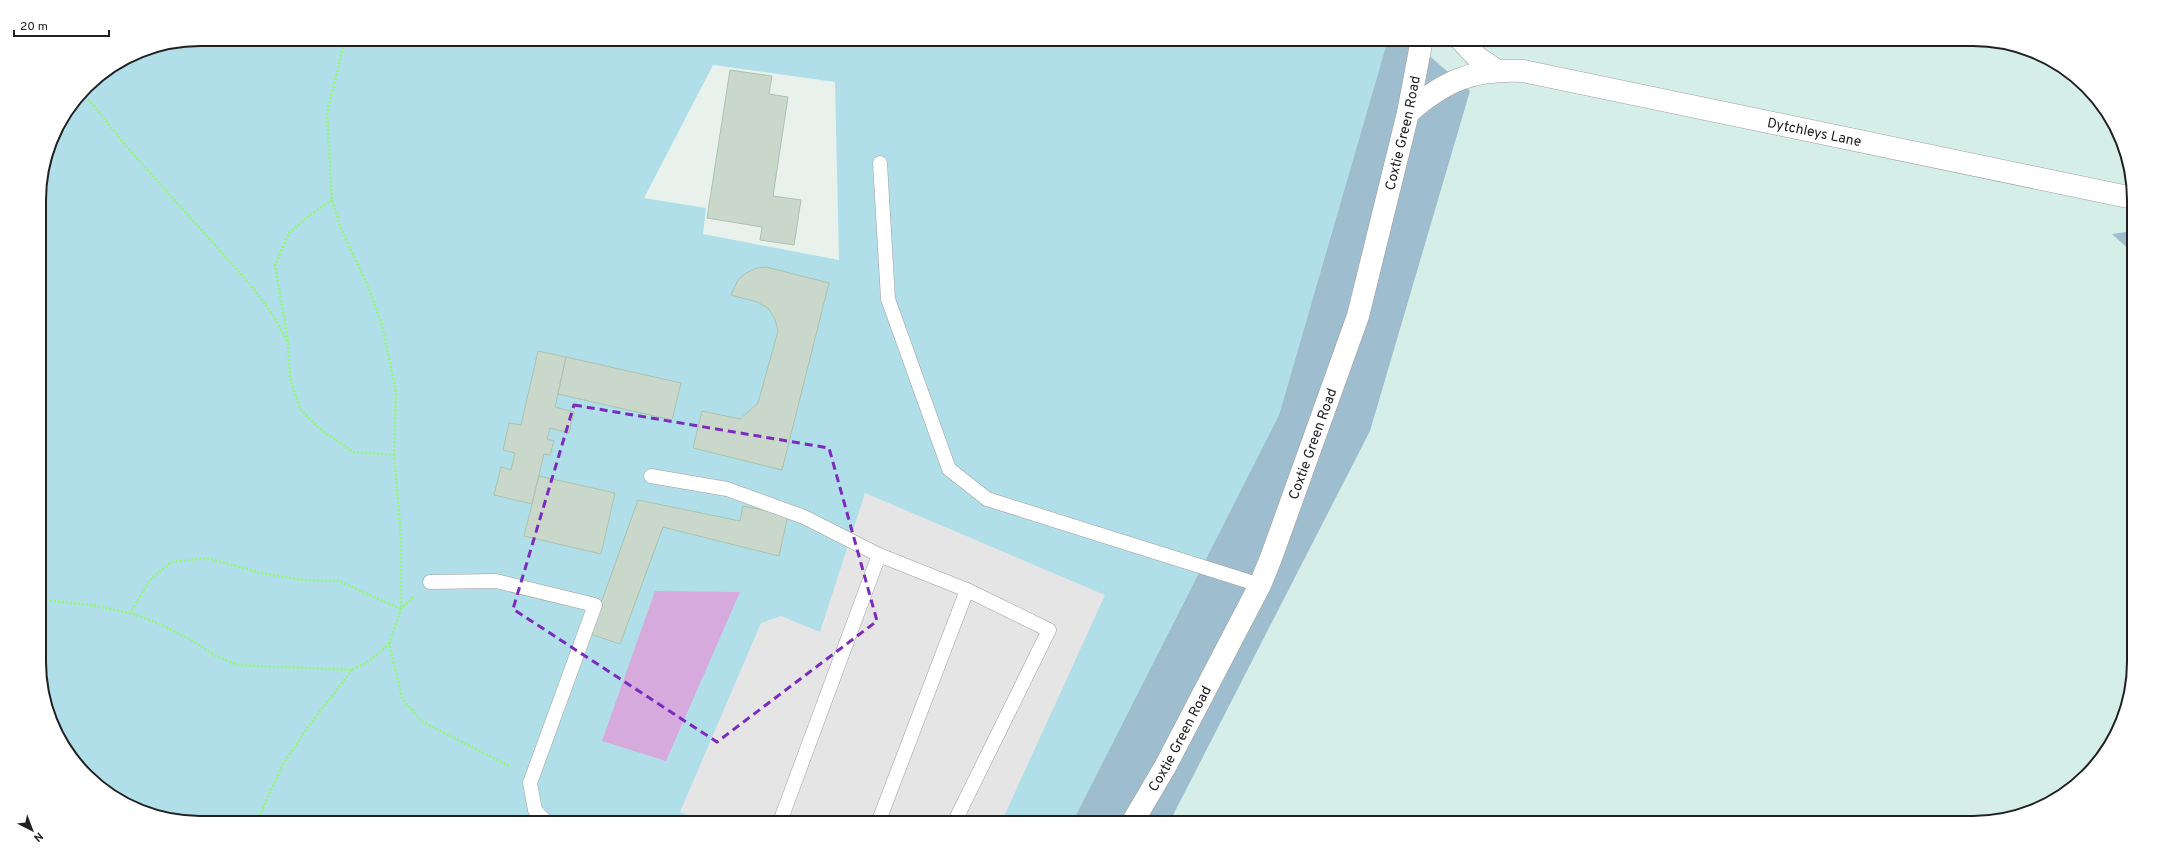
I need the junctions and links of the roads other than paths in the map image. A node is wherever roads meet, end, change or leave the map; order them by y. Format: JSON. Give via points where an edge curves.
{"nodes":[{"id":1,"x":1421,"y":46,"type":"edge"},
{"id":2,"x":1467,"y":46,"type":"edge"},
{"id":3,"x":1496,"y":70,"type":"junction"},
{"id":4,"x":1408,"y":113,"type":"junction"},
{"id":5,"x":880,"y":163,"type":"dead end"},
{"id":6,"x":2127,"y":197,"type":"edge"},
{"id":7,"x":651,"y":476,"type":"dead end"},
{"id":8,"x":879,"y":555,"type":"junction"},
{"id":9,"x":430,"y":582,"type":"road end"},
{"id":10,"x":1260,"y":585,"type":"junction"},
{"id":11,"x":967,"y":590,"type":"junction"},
{"id":12,"x":541,"y":816,"type":"edge"},
{"id":13,"x":782,"y":816,"type":"edge"},
{"id":14,"x":881,"y":816,"type":"edge"},
{"id":15,"x":957,"y":816,"type":"edge"},
{"id":16,"x":1136,"y":816,"type":"edge"}],
"edges":[{"from":1,"to":4,"type":"street","name":"Coxtie Green Road"},
{"from":2,"to":3,"type":"street"},
{"from":3,"to":4,"type":"street","name":"Dytchleys Lane","via":[[1449,83],[1425,98]]},
{"from":3,"to":6,"type":"street","name":"Dytchleys Lane","via":[[1523,71]]},
{"from":4,"to":10,"type":"street","name":"Coxtie Green Road","via":[[1358,316]]},
{"from":5,"to":10,"type":"lane","via":[[888,299],[949,469],[987,499]]},
{"from":7,"to":8,"type":"lane","via":[[727,489],[804,517]]},
{"from":8,"to":11,"type":"lane"},
{"from":8,"to":13,"type":"lane"},
{"from":9,"to":12,"type":"lane","via":[[496,580],[595,606],[530,783],[535,810]]},
{"from":10,"to":16,"type":"street","name":"Coxtie Green Road","via":[[1165,767]]},
{"from":11,"to":14,"type":"lane"},
{"from":11,"to":15,"type":"lane","via":[[1050,630]]}]}
